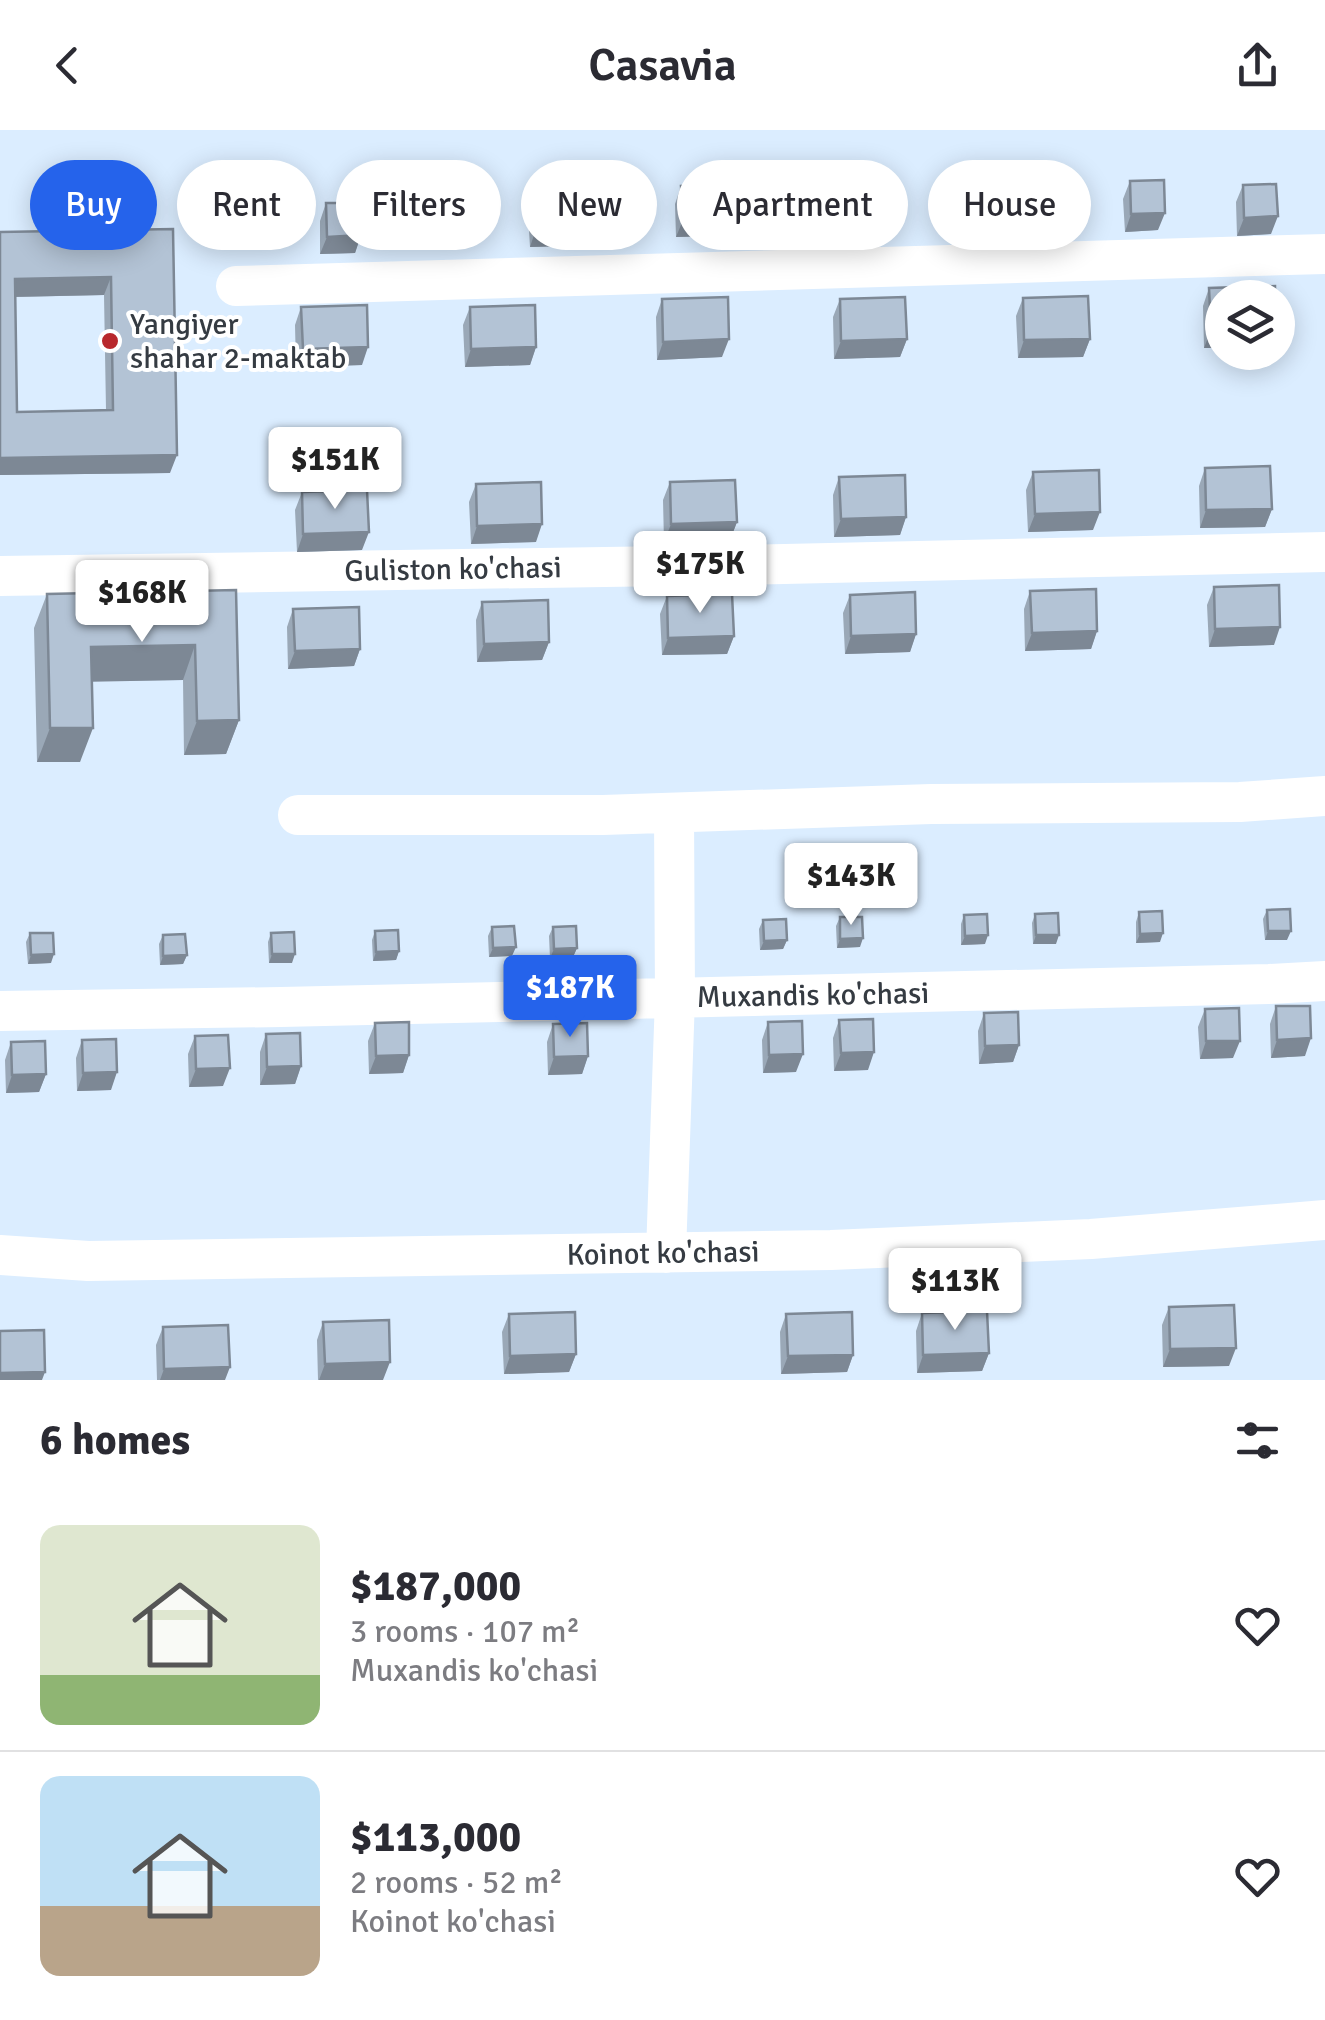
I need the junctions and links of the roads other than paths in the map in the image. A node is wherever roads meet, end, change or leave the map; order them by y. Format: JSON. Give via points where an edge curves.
{"nodes":[{"id":1,"x":1325,"y":254,"type":"edge"},
{"id":2,"x":236,"y":286,"type":"dead end"},
{"id":3,"x":1325,"y":552,"type":"edge"},
{"id":4,"x":0,"y":576,"type":"edge"},
{"id":5,"x":1325,"y":796,"type":"edge"},
{"id":6,"x":674,"y":813,"type":"junction"},
{"id":7,"x":298,"y":815,"type":"dead end"},
{"id":8,"x":1325,"y":981,"type":"edge"},
{"id":9,"x":675,"y":998,"type":"junction"},
{"id":10,"x":0,"y":1011,"type":"edge"},
{"id":11,"x":1325,"y":1220,"type":"edge"},
{"id":12,"x":666,"y":1253,"type":"junction"},
{"id":13,"x":0,"y":1255,"type":"edge"}],
"edges":[{"from":1,"to":2,"type":"street"},
{"from":3,"to":4,"type":"street","name":"Guliston ko'chasi"},
{"from":5,"to":6,"type":"street"},
{"from":6,"to":7,"type":"street"},
{"from":6,"to":9,"type":"street"},
{"from":8,"to":9,"type":"street","name":"Muxandis ko'chasi"},
{"from":9,"to":10,"type":"street","name":"Muxandis ko'chasi"},
{"from":9,"to":12,"type":"street"},
{"from":11,"to":12,"type":"street","name":"Koinot ko'chasi","via":[[1091,1239]]},
{"from":12,"to":13,"type":"street","name":"Koinot ko'chasi","via":[[88,1260]]}]}
